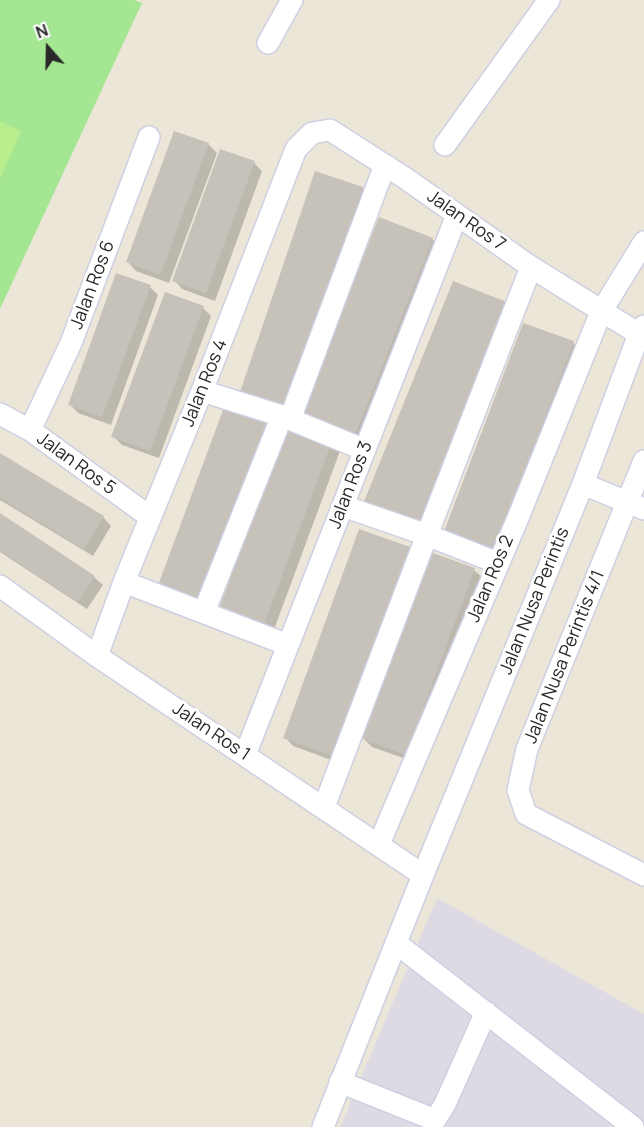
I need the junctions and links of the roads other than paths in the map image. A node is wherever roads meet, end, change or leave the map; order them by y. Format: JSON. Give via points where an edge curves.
{"nodes":[{"id":1,"x":292,"y":0,"type":"edge"},
{"id":2,"x":549,"y":0,"type":"edge"},
{"id":3,"x":268,"y":43,"type":"dead end"},
{"id":4,"x":330,"y":130,"type":"joint"},
{"id":5,"x":149,"y":137,"type":"dead end"},
{"id":6,"x":445,"y":144,"type":"dead end"},
{"id":7,"x":385,"y":165,"type":"junction"},
{"id":8,"x":457,"y":214,"type":"junction"},
{"id":9,"x":644,"y":242,"type":"edge"},
{"id":10,"x":531,"y":267,"type":"junction"},
{"id":11,"x":601,"y":312,"type":"junction"},
{"id":12,"x":641,"y":330,"type":"edge"},
{"id":13,"x":202,"y":391,"type":"junction"},
{"id":14,"x":0,"y":414,"type":"edge"},
{"id":15,"x":286,"y":418,"type":"junction"},
{"id":16,"x":30,"y":430,"type":"junction"},
{"id":17,"x":365,"y":450,"type":"junction"},
{"id":18,"x":644,"y":461,"type":"edge"},
{"id":19,"x":583,"y":484,"type":"junction"},
{"id":20,"x":343,"y":506,"type":"junction"},
{"id":21,"x":636,"y":506,"type":"edge"},
{"id":22,"x":150,"y":517,"type":"junction"},
{"id":23,"x":427,"y":535,"type":"junction"},
{"id":24,"x":498,"y":563,"type":"junction"},
{"id":25,"x":124,"y":582,"type":"junction"},
{"id":26,"x":0,"y":586,"type":"edge"},
{"id":27,"x":204,"y":612,"type":"junction"},
{"id":28,"x":288,"y":645,"type":"junction"},
{"id":29,"x":97,"y":656,"type":"junction"},
{"id":30,"x":245,"y":755,"type":"junction"},
{"id":31,"x":324,"y":807,"type":"junction"},
{"id":32,"x":379,"y":844,"type":"junction"},
{"id":33,"x":423,"y":875,"type":"junction"},
{"id":34,"x":644,"y":875,"type":"edge"},
{"id":35,"x":396,"y":943,"type":"junction"},
{"id":36,"x":486,"y":1012,"type":"junction"},
{"id":37,"x":340,"y":1082,"type":"junction"},
{"id":38,"x":441,"y":1124,"type":"edge"},
{"id":39,"x":323,"y":1127,"type":"edge"},
{"id":40,"x":633,"y":1127,"type":"edge"}],
"edges":[{"from":1,"to":3,"type":"street"},
{"from":2,"to":6,"type":"street"},
{"from":4,"to":7,"type":"street","name":"Jalan Ros 7"},
{"from":4,"to":13,"type":"street","name":"Jalan Ros 4","via":[[312,133],[296,149]]},
{"from":5,"to":16,"type":"street","name":"Jalan Ros 6","via":[[71,343]]},
{"from":7,"to":8,"type":"street","name":"Jalan Ros 7"},
{"from":7,"to":15,"type":"street"},
{"from":8,"to":10,"type":"street","name":"Jalan Ros 7"},
{"from":8,"to":17,"type":"street","name":"Jalan Ros 3"},
{"from":9,"to":11,"type":"street","name":"Jalan Ros 2"},
{"from":10,"to":11,"type":"street","name":"Jalan Ros 7"},
{"from":10,"to":23,"type":"street"},
{"from":11,"to":12,"type":"street","name":"Jalan Ros 7"},
{"from":11,"to":24,"type":"street","name":"Jalan Ros 2"},
{"from":12,"to":19,"type":"street","name":"Jalan Nusa Perintis"},
{"from":13,"to":15,"type":"street"},
{"from":13,"to":22,"type":"street","name":"Jalan Ros 4"},
{"from":14,"to":16,"type":"street","name":"Jalan Ros 5"},
{"from":15,"to":17,"type":"street"},
{"from":15,"to":27,"type":"street"},
{"from":16,"to":22,"type":"street","name":"Jalan Ros 5"},
{"from":17,"to":20,"type":"street","name":"Jalan Ros 3"},
{"from":18,"to":21,"type":"street","name":"Jalan Nusa Perintis 4/1"},
{"from":19,"to":21,"type":"street"},
{"from":19,"to":33,"type":"street","name":"Jalan Nusa Perintis"},
{"from":20,"to":23,"type":"street"},
{"from":20,"to":28,"type":"street","name":"Jalan Ros 3"},
{"from":21,"to":34,"type":"street","name":"Jalan Nusa Perintis 4/1","via":[[527,749],[518,790],[526,814]]},
{"from":22,"to":25,"type":"street","name":"Jalan Ros 4"},
{"from":23,"to":24,"type":"street"},
{"from":23,"to":31,"type":"street"},
{"from":24,"to":32,"type":"street","name":"Jalan Ros 2"},
{"from":25,"to":27,"type":"street"},
{"from":25,"to":29,"type":"street","name":"Jalan Ros 4"},
{"from":26,"to":29,"type":"street","name":"Jalan Ros 1"},
{"from":27,"to":28,"type":"street"},
{"from":28,"to":30,"type":"street","name":"Jalan Ros 3"},
{"from":29,"to":30,"type":"street","name":"Jalan Ros 1"},
{"from":30,"to":31,"type":"street","name":"Jalan Ros 1"},
{"from":31,"to":32,"type":"street","name":"Jalan Ros 1"},
{"from":32,"to":33,"type":"street","name":"Jalan Ros 1"},
{"from":33,"to":35,"type":"street","name":"Jalan Nusa Perintis"},
{"from":35,"to":36,"type":"street"},
{"from":35,"to":37,"type":"street","name":"Jalan Nusa Perintis"},
{"from":36,"to":38,"type":"street","via":[[445,1104]]},
{"from":36,"to":40,"type":"street"},
{"from":37,"to":38,"type":"street"},
{"from":37,"to":39,"type":"street","name":"Jalan Nusa Perintis"}]}
